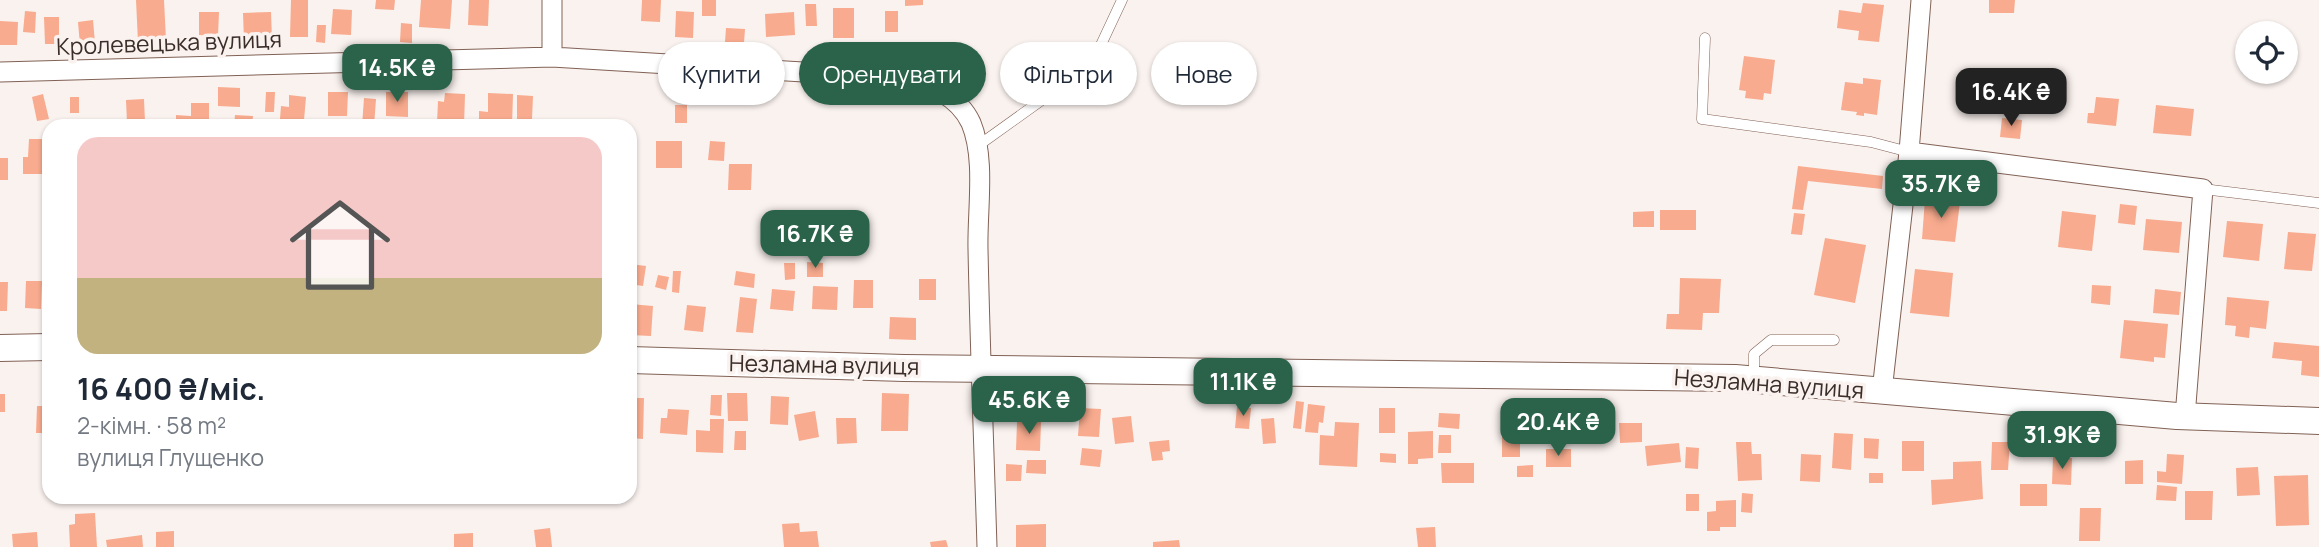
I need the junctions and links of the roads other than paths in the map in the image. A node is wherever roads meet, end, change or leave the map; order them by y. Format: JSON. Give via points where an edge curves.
{"nodes":[{"id":1,"x":552,"y":0,"type":"edge"},
{"id":2,"x":1122,"y":0,"type":"edge"},
{"id":3,"x":1921,"y":0,"type":"edge"},
{"id":4,"x":1704,"y":38,"type":"dead end"},
{"id":5,"x":552,"y":57,"type":"junction"},
{"id":6,"x":0,"y":72,"type":"edge"},
{"id":7,"x":979,"y":145,"type":"junction"},
{"id":8,"x":1909,"y":152,"type":"junction"},
{"id":9,"x":2203,"y":190,"type":"junction"},
{"id":10,"x":2319,"y":203,"type":"edge"},
{"id":11,"x":1834,"y":340,"type":"dead end"},
{"id":12,"x":42,"y":347,"type":"edge"},
{"id":13,"x":0,"y":348,"type":"edge"},
{"id":14,"x":637,"y":360,"type":"edge"},
{"id":15,"x":981,"y":369,"type":"junction"},
{"id":16,"x":1754,"y":380,"type":"junction"},
{"id":17,"x":1882,"y":391,"type":"junction"},
{"id":18,"x":2185,"y":417,"type":"junction"},
{"id":19,"x":2319,"y":421,"type":"edge"},
{"id":20,"x":986,"y":547,"type":"edge"}],
"edges":[{"from":1,"to":5,"type":"street"},
{"from":2,"to":7,"type":"lane","via":[[1092,64]]},
{"from":3,"to":8,"type":"street"},
{"from":4,"to":8,"type":"lane","via":[[1702,119],[1871,142]]},
{"from":5,"to":6,"type":"street","name":"Кролевецька вулиця"},
{"from":5,"to":7,"type":"street","name":"Кролевецька вулиця","via":[[902,78],[929,85],[952,99],[969,120]]},
{"from":7,"to":15,"type":"street"},
{"from":8,"to":9,"type":"street"},
{"from":8,"to":17,"type":"street"},
{"from":9,"to":10,"type":"lane"},
{"from":9,"to":18,"type":"street"},
{"from":11,"to":16,"type":"lane","via":[[1770,340],[1754,354]]},
{"from":12,"to":13,"type":"street"},
{"from":14,"to":15,"type":"street","name":"Незламна вулиця"},
{"from":15,"to":16,"type":"street","name":"Незламна вулиця"},
{"from":15,"to":20,"type":"street"},
{"from":16,"to":17,"type":"street","name":"Незламна вулиця"},
{"from":17,"to":18,"type":"street","name":"Незламна вулиця"},
{"from":18,"to":19,"type":"street","name":"Незламна вулиця"}]}
